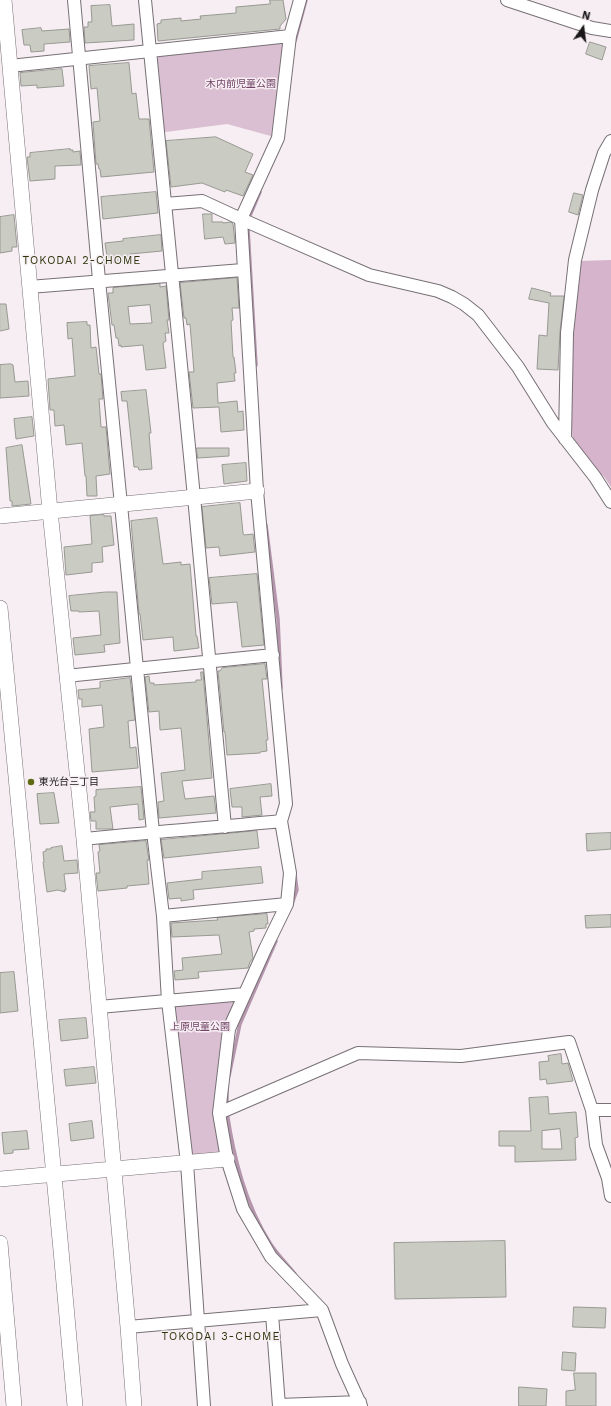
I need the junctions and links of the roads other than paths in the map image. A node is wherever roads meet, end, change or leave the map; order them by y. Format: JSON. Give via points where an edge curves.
{"nodes":[{"id":1,"x":4,"y":0,"type":"edge"},
{"id":2,"x":74,"y":0,"type":"edge"},
{"id":3,"x":145,"y":0,"type":"edge"},
{"id":4,"x":300,"y":0,"type":"edge"},
{"id":5,"x":507,"y":0,"type":"edge"},
{"id":6,"x":611,"y":31,"type":"edge"},
{"id":7,"x":290,"y":36,"type":"junction"},
{"id":8,"x":150,"y":51,"type":"junction"},
{"id":9,"x":80,"y":59,"type":"junction"},
{"id":10,"x":10,"y":66,"type":"junction"},
{"id":11,"x":611,"y":142,"type":"edge"},
{"id":12,"x":165,"y":204,"type":"junction"},
{"id":13,"x":241,"y":219,"type":"junction"},
{"id":14,"x":243,"y":270,"type":"junction"},
{"id":15,"x":172,"y":275,"type":"junction"},
{"id":16,"x":100,"y":280,"type":"junction"},
{"id":17,"x":30,"y":286,"type":"junction"},
{"id":18,"x":565,"y":439,"type":"junction"},
{"id":19,"x":257,"y":491,"type":"junction"},
{"id":20,"x":194,"y":497,"type":"junction"},
{"id":21,"x":611,"y":502,"type":"edge"},
{"id":22,"x":122,"y":504,"type":"junction"},
{"id":23,"x":50,"y":511,"type":"junction"},
{"id":24,"x":0,"y":516,"type":"edge"},
{"id":25,"x":0,"y":608,"type":"edge"},
{"id":26,"x":273,"y":655,"type":"junction"},
{"id":27,"x":210,"y":662,"type":"junction"},
{"id":28,"x":138,"y":669,"type":"junction"},
{"id":29,"x":66,"y":676,"type":"junction"},
{"id":30,"x":281,"y":821,"type":"junction"},
{"id":31,"x":225,"y":827,"type":"junction"},
{"id":32,"x":153,"y":832,"type":"junction"},
{"id":33,"x":84,"y":839,"type":"junction"},
{"id":34,"x":287,"y":904,"type":"junction"},
{"id":35,"x":163,"y":916,"type":"junction"},
{"id":36,"x":245,"y":994,"type":"junction"},
{"id":37,"x":168,"y":1001,"type":"junction"},
{"id":38,"x":98,"y":1007,"type":"junction"},
{"id":39,"x":592,"y":1110,"type":"junction"},
{"id":40,"x":611,"y":1110,"type":"edge"},
{"id":41,"x":218,"y":1113,"type":"junction"},
{"id":42,"x":227,"y":1159,"type":"junction"},
{"id":43,"x":187,"y":1163,"type":"junction"},
{"id":44,"x":114,"y":1169,"type":"junction"},
{"id":45,"x":54,"y":1175,"type":"junction"},
{"id":46,"x":0,"y":1179,"type":"edge"},
{"id":47,"x":611,"y":1196,"type":"edge"},
{"id":48,"x":0,"y":1243,"type":"edge"},
{"id":49,"x":322,"y":1310,"type":"junction"},
{"id":50,"x":272,"y":1314,"type":"junction"},
{"id":51,"x":198,"y":1321,"type":"junction"},
{"id":52,"x":128,"y":1328,"type":"junction"},
{"id":53,"x":4,"y":1339,"type":"edge"},
{"id":54,"x":360,"y":1404,"type":"edge"},
{"id":55,"x":279,"y":1405,"type":"edge"},
{"id":56,"x":14,"y":1406,"type":"edge"},
{"id":57,"x":74,"y":1406,"type":"edge"},
{"id":58,"x":134,"y":1406,"type":"edge"},
{"id":59,"x":204,"y":1406,"type":"edge"}],
"edges":[{"from":1,"to":10,"type":"street"},
{"from":2,"to":9,"type":"street"},
{"from":3,"to":8,"type":"street"},
{"from":4,"to":7,"type":"street"},
{"from":5,"to":6,"type":"street","via":[[592,28]]},
{"from":7,"to":8,"type":"street"},
{"from":7,"to":13,"type":"street","via":[[278,138]]},
{"from":8,"to":9,"type":"street"},
{"from":8,"to":12,"type":"street"},
{"from":9,"to":10,"type":"street"},
{"from":9,"to":16,"type":"street"},
{"from":10,"to":17,"type":"street"},
{"from":11,"to":18,"type":"street","via":[[604,153],[592,190],[575,260],[567,333]]},
{"from":12,"to":13,"type":"street","via":[[202,201]]},
{"from":12,"to":15,"type":"street"},
{"from":13,"to":14,"type":"street"},
{"from":13,"to":18,"type":"street","via":[[369,275],[438,291],[464,304],[478,315],[506,350]]},
{"from":14,"to":15,"type":"street"},
{"from":14,"to":19,"type":"street"},
{"from":15,"to":16,"type":"street"},
{"from":15,"to":20,"type":"street"},
{"from":16,"to":17,"type":"street"},
{"from":16,"to":22,"type":"street"},
{"from":17,"to":23,"type":"street"},
{"from":18,"to":21,"type":"street"},
{"from":19,"to":20,"type":"street"},
{"from":19,"to":26,"type":"street"},
{"from":20,"to":22,"type":"street"},
{"from":20,"to":27,"type":"street"},
{"from":22,"to":23,"type":"street"},
{"from":22,"to":28,"type":"street"},
{"from":23,"to":24,"type":"street"},
{"from":23,"to":29,"type":"street"},
{"from":25,"to":45,"type":"street"},
{"from":26,"to":27,"type":"street"},
{"from":26,"to":30,"type":"street","via":[[286,804]]},
{"from":27,"to":28,"type":"street"},
{"from":27,"to":31,"type":"street"},
{"from":28,"to":29,"type":"street"},
{"from":28,"to":32,"type":"street"},
{"from":29,"to":33,"type":"street"},
{"from":30,"to":31,"type":"street"},
{"from":30,"to":34,"type":"street","via":[[290,873]]},
{"from":31,"to":32,"type":"street"},
{"from":32,"to":33,"type":"street"},
{"from":32,"to":35,"type":"street"},
{"from":33,"to":38,"type":"street"},
{"from":34,"to":35,"type":"street"},
{"from":34,"to":36,"type":"street"},
{"from":35,"to":37,"type":"street"},
{"from":36,"to":37,"type":"street"},
{"from":36,"to":41,"type":"street","via":[[229,1029]]},
{"from":37,"to":38,"type":"street"},
{"from":37,"to":43,"type":"street"},
{"from":38,"to":44,"type":"street"},
{"from":39,"to":40,"type":"street"},
{"from":39,"to":41,"type":"street","via":[[569,1042],[461,1056],[358,1053]]},
{"from":39,"to":47,"type":"street","via":[[596,1145],[608,1178]]},
{"from":41,"to":42,"type":"street"},
{"from":42,"to":43,"type":"street"},
{"from":42,"to":49,"type":"street","via":[[243,1209],[271,1257]]},
{"from":43,"to":44,"type":"street"},
{"from":43,"to":51,"type":"street"},
{"from":44,"to":45,"type":"street"},
{"from":44,"to":52,"type":"street"},
{"from":45,"to":46,"type":"street"},
{"from":45,"to":57,"type":"street"},
{"from":48,"to":53,"type":"street"},
{"from":49,"to":50,"type":"street"},
{"from":49,"to":54,"type":"street"},
{"from":50,"to":51,"type":"street"},
{"from":50,"to":55,"type":"street"},
{"from":51,"to":52,"type":"street"},
{"from":51,"to":59,"type":"street"},
{"from":52,"to":58,"type":"street"},
{"from":53,"to":56,"type":"street"},
{"from":54,"to":55,"type":"street"}]}
